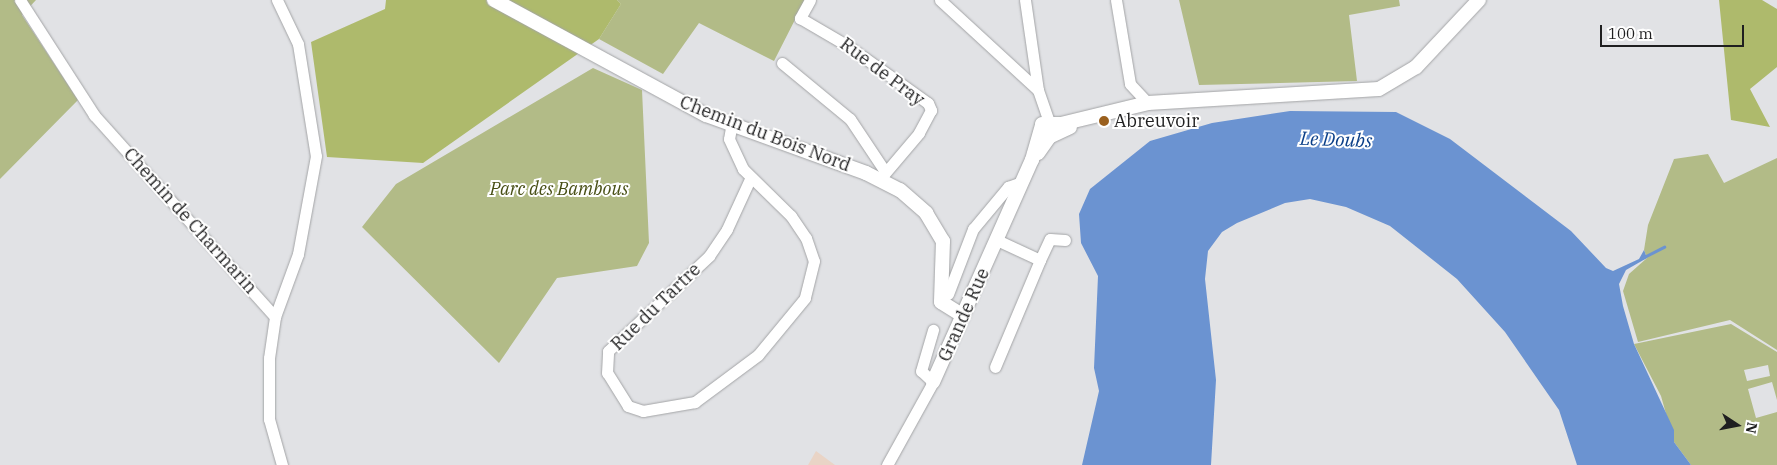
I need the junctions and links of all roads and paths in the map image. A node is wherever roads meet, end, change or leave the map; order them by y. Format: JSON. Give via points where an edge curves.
{"nodes":[{"id":1,"x":20,"y":0,"type":"edge"},
{"id":2,"x":277,"y":0,"type":"edge"},
{"id":3,"x":494,"y":0,"type":"edge"},
{"id":4,"x":810,"y":0,"type":"edge"},
{"id":5,"x":940,"y":0,"type":"edge"},
{"id":6,"x":1025,"y":0,"type":"edge"},
{"id":7,"x":1116,"y":0,"type":"edge"},
{"id":8,"x":1479,"y":0,"type":"edge"},
{"id":9,"x":782,"y":62,"type":"dead end"},
{"id":10,"x":1039,"y":96,"type":"junction"},
{"id":11,"x":1148,"y":103,"type":"junction"},
{"id":12,"x":732,"y":122,"type":"junction"},
{"id":13,"x":1047,"y":130,"type":"junction"},
{"id":14,"x":882,"y":174,"type":"junction"},
{"id":15,"x":750,"y":179,"type":"junction"},
{"id":16,"x":1022,"y":182,"type":"junction"},
{"id":17,"x":997,"y":240,"type":"junction"},
{"id":18,"x":1064,"y":240,"type":"dead end"},
{"id":19,"x":1040,"y":260,"type":"junction"},
{"id":20,"x":948,"y":294,"type":"dead end"},
{"id":21,"x":963,"y":316,"type":"junction"},
{"id":22,"x":275,"y":317,"type":"junction"},
{"id":23,"x":933,"y":330,"type":"dead end"},
{"id":24,"x":995,"y":367,"type":"dead end"},
{"id":25,"x":933,"y":382,"type":"junction"},
{"id":26,"x":282,"y":465,"type":"edge"},
{"id":27,"x":887,"y":465,"type":"edge"}],
"edges":[{"from":1,"to":22,"type":"street","name":"Chemin de Charmarin","via":[[94,115]]},
{"from":2,"to":22,"type":"street","via":[[298,44],[316,156],[298,254]]},
{"from":3,"to":12,"type":"street","name":"Chemin du Bois Nord","via":[[673,98]]},
{"from":4,"to":14,"type":"street","name":"Rue de Pray","via":[[800,18],[820,27],[928,103],[930,110],[924,126]]},
{"from":5,"to":10,"type":"street"},
{"from":6,"to":10,"type":"street"},
{"from":7,"to":11,"type":"street","via":[[1130,84]]},
{"from":8,"to":11,"type":"street","via":[[1416,67],[1379,89]]},
{"from":9,"to":14,"type":"street","via":[[850,119]]},
{"from":10,"to":13,"type":"street"},
{"from":11,"to":13,"type":"street"},
{"from":12,"to":14,"type":"street","name":"Chemin du Bois Nord"},
{"from":12,"to":15,"type":"street","name":"Rue du Tartre","via":[[731,148]]},
{"from":13,"to":16,"type":"street","name":"Grande Rue"},
{"from":14,"to":21,"type":"street","name":"Chemin du Bois Nord","via":[[909,196],[932,222],[944,248],[941,302]]},
{"from":15,"to":15,"type":"street","name":"Rue du Tartre","via":[[791,216],[806,238],[814,261],[803,302],[758,355],[695,402],[643,411],[628,406],[607,373],[608,351],[708,256],[727,229]]},
{"from":16,"to":17,"type":"street","name":"Grande Rue"},
{"from":16,"to":20,"type":"street","via":[[1013,182],[973,228]]},
{"from":17,"to":19,"type":"street"},
{"from":17,"to":21,"type":"street","name":"Grande Rue"},
{"from":18,"to":19,"type":"street","via":[[1050,239]]},
{"from":19,"to":24,"type":"street"},
{"from":21,"to":25,"type":"street","name":"Grande Rue"},
{"from":22,"to":26,"type":"street","via":[[268,401],[271,434]]},
{"from":23,"to":25,"type":"street","via":[[921,371]]},
{"from":25,"to":27,"type":"street","name":"Grande Rue"}]}
